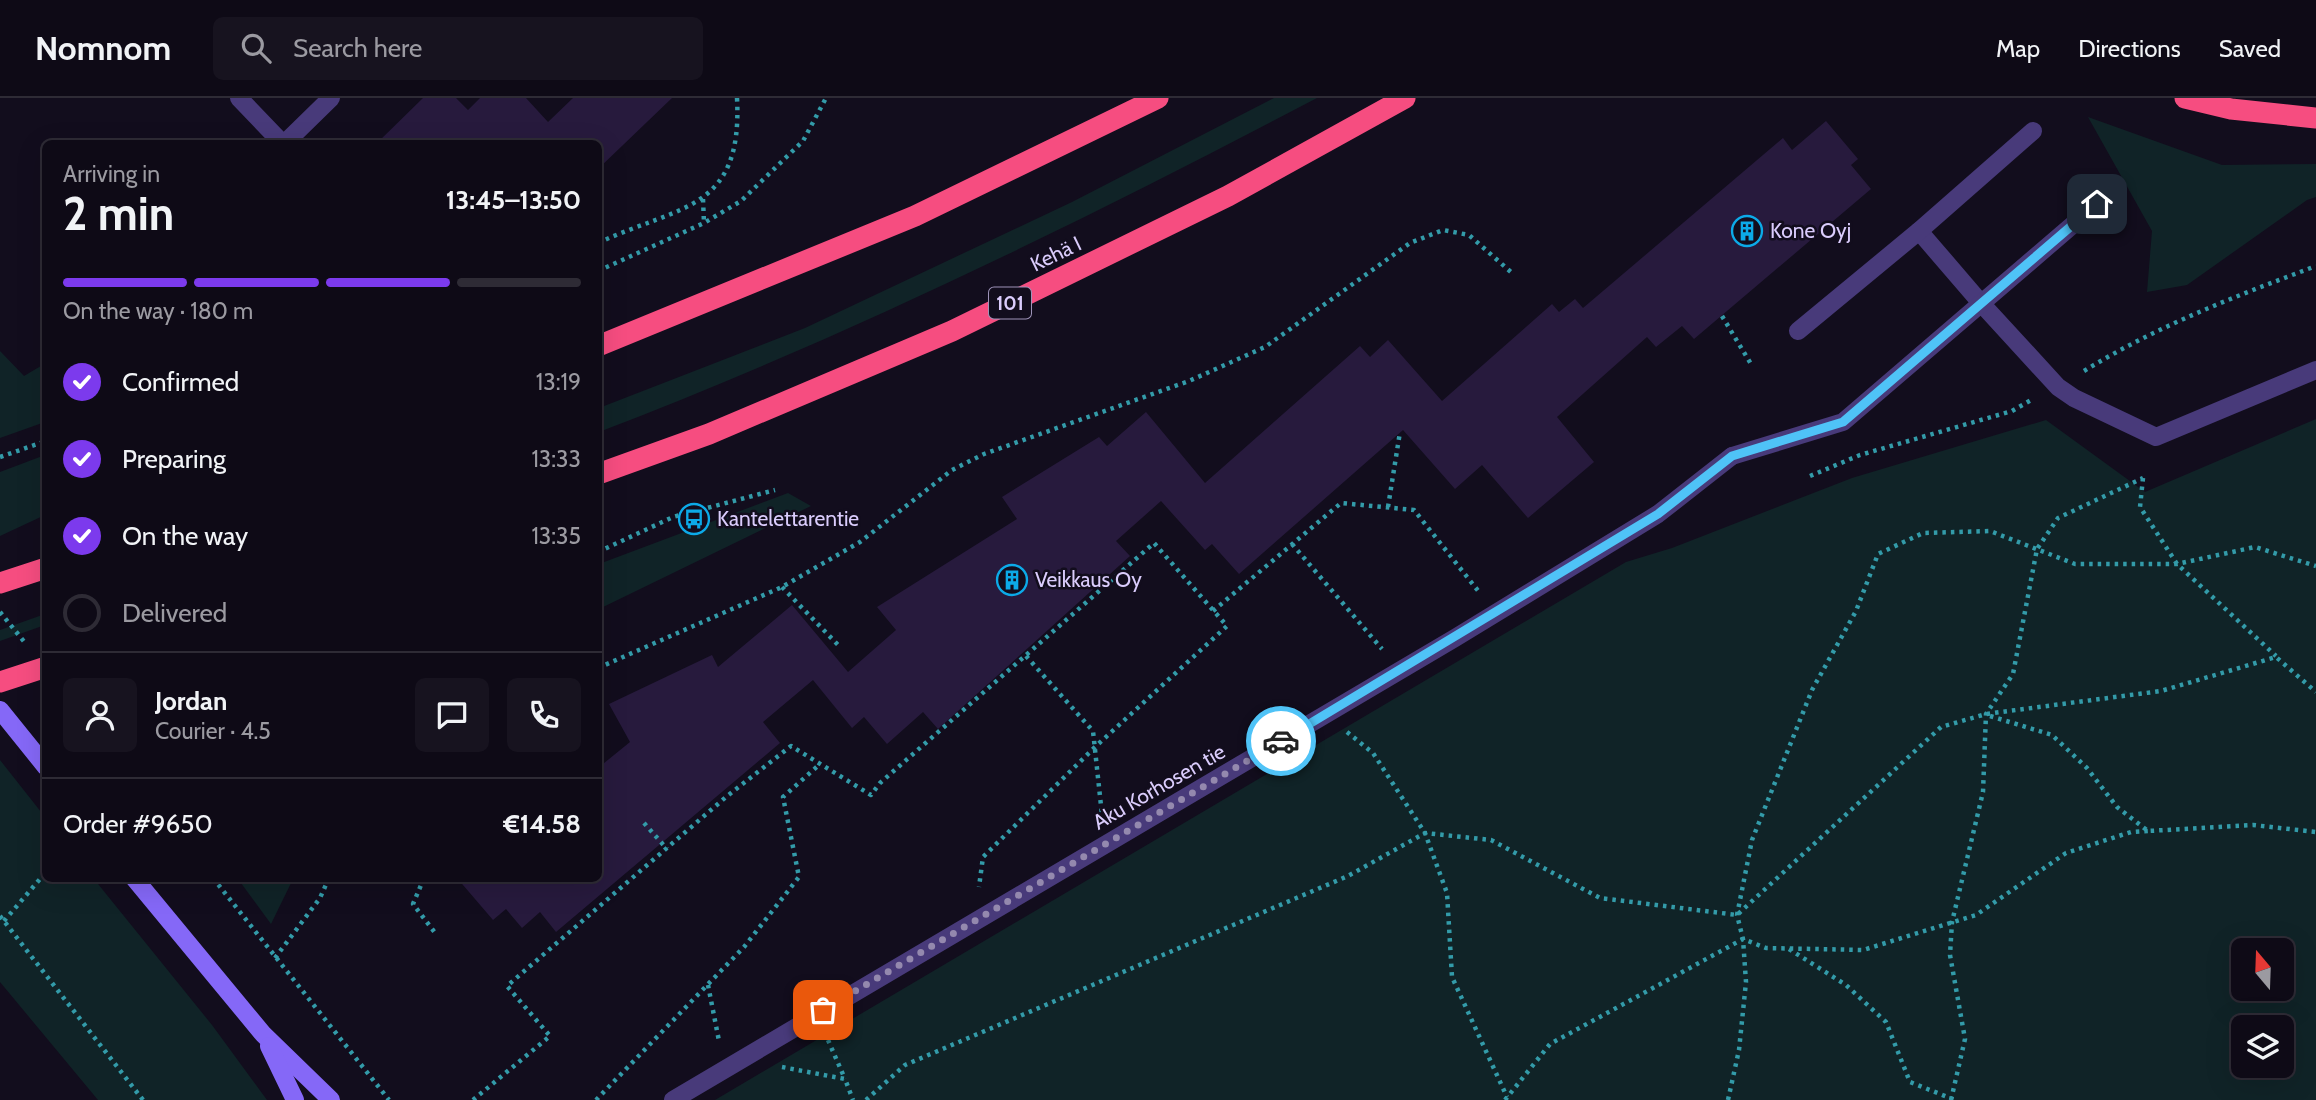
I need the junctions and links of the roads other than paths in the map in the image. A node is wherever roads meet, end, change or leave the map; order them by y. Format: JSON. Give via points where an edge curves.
{"nodes":[{"id":1,"x":239,"y":98,"type":"edge"},
{"id":2,"x":1158,"y":98,"type":"edge"},
{"id":3,"x":1405,"y":98,"type":"edge"},
{"id":4,"x":2185,"y":98,"type":"edge"},
{"id":5,"x":328,"y":101,"type":"edge"},
{"id":6,"x":2316,"y":118,"type":"edge"},
{"id":7,"x":2033,"y":131,"type":"dead end"},
{"id":8,"x":280,"y":140,"type":"edge"},
{"id":9,"x":288,"y":140,"type":"edge"},
{"id":10,"x":2097,"y":204,"type":"dead end"},
{"id":11,"x":1919,"y":231,"type":"junction"},
{"id":12,"x":1980,"y":302,"type":"junction"},
{"id":13,"x":1798,"y":331,"type":"dead end"},
{"id":14,"x":602,"y":344,"type":"edge"},
{"id":15,"x":2316,"y":370,"type":"edge"},
{"id":16,"x":602,"y":473,"type":"edge"},
{"id":17,"x":42,"y":569,"type":"edge"},
{"id":18,"x":0,"y":583,"type":"edge"},
{"id":19,"x":42,"y":668,"type":"edge"},
{"id":20,"x":0,"y":682,"type":"edge"},
{"id":21,"x":0,"y":710,"type":"edge"},
{"id":22,"x":42,"y":762,"type":"edge"},
{"id":23,"x":137,"y":882,"type":"edge"},
{"id":24,"x":263,"y":1034,"type":"junction"},
{"id":25,"x":295,"y":1100,"type":"edge"},
{"id":26,"x":331,"y":1100,"type":"edge"},
{"id":27,"x":673,"y":1100,"type":"edge"}],
"edges":[{"from":1,"to":8,"type":"street"},
{"from":2,"to":14,"type":"highway","via":[[915,216]]},
{"from":3,"to":16,"type":"highway","name":"Kehä I","number":"101","via":[[1228,197],[952,331],[709,434]]},
{"from":4,"to":6,"type":"highway","via":[[2231,109]]},
{"from":5,"to":9,"type":"street"},
{"from":7,"to":11,"type":"street"},
{"from":10,"to":12,"type":"street"},
{"from":11,"to":12,"type":"street"},
{"from":11,"to":13,"type":"street"},
{"from":12,"to":15,"type":"street","via":[[2058,387],[2157,437]]},
{"from":12,"to":27,"type":"street","name":"Aku Korhosen tie","via":[[1843,422],[1732,456],[1658,514]]},
{"from":17,"to":18,"type":"highway"},
{"from":19,"to":20,"type":"highway"},
{"from":21,"to":22,"type":"main road"},
{"from":23,"to":24,"type":"main road"},
{"from":24,"to":25,"type":"main road"},
{"from":24,"to":26,"type":"main road"}]}
